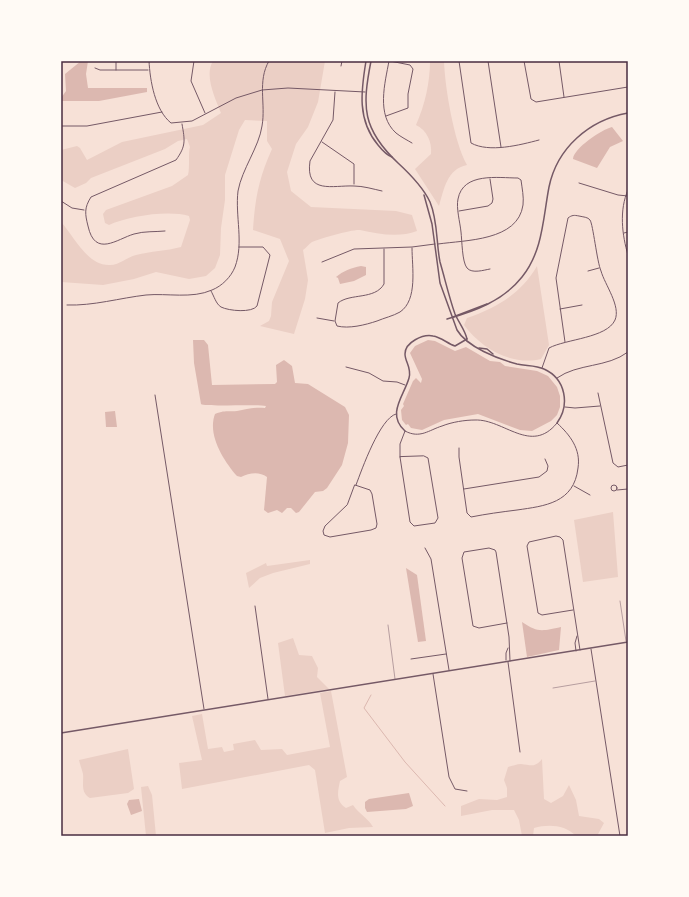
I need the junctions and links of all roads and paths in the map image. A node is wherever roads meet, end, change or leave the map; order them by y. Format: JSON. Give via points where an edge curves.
{"nodes":[{"id":1,"x":116,"y":61,"type":"edge"},
{"id":2,"x":149,"y":61,"type":"edge"},
{"id":3,"x":194,"y":61,"type":"edge"},
{"id":4,"x":269,"y":61,"type":"edge"},
{"id":5,"x":342,"y":61,"type":"edge"},
{"id":6,"x":366,"y":61,"type":"edge"},
{"id":7,"x":371,"y":61,"type":"edge"},
{"id":8,"x":389,"y":61,"type":"edge"},
{"id":9,"x":459,"y":61,"type":"edge"},
{"id":10,"x":488,"y":61,"type":"edge"},
{"id":11,"x":524,"y":61,"type":"edge"},
{"id":12,"x":559,"y":61,"type":"edge"},
{"id":13,"x":341,"y":66,"type":"dead end"},
{"id":14,"x":95,"y":68,"type":"dead end"},
{"id":15,"x":116,"y":70,"type":"junction"},
{"id":16,"x":149,"y":70,"type":"junction"},
{"id":17,"x":628,"y":88,"type":"edge"},
{"id":18,"x":262,"y":90,"type":"junction"},
{"id":19,"x":335,"y":91,"type":"junction"},
{"id":20,"x":361,"y":92,"type":"junction"},
{"id":21,"x":365,"y":92,"type":"junction"},
{"id":22,"x":564,"y":98,"type":"junction"},
{"id":23,"x":162,"y":112,"type":"junction"},
{"id":24,"x":628,"y":113,"type":"edge"},
{"id":25,"x":206,"y":114,"type":"junction"},
{"id":26,"x":386,"y":116,"type":"junction"},
{"id":27,"x":182,"y":123,"type":"junction"},
{"id":28,"x":61,"y":126,"type":"edge"},
{"id":29,"x":539,"y":140,"type":"dead end"},
{"id":30,"x":322,"y":141,"type":"junction"},
{"id":31,"x":412,"y":143,"type":"dead end"},
{"id":32,"x":501,"y":147,"type":"junction"},
{"id":33,"x":392,"y":157,"type":"junction"},
{"id":34,"x":490,"y":178,"type":"junction"},
{"id":35,"x":579,"y":183,"type":"dead end"},
{"id":36,"x":354,"y":186,"type":"junction"},
{"id":37,"x":628,"y":190,"type":"edge"},
{"id":38,"x":382,"y":191,"type":"dead end"},
{"id":39,"x":424,"y":194,"type":"junction"},
{"id":40,"x":625,"y":196,"type":"junction"},
{"id":41,"x":628,"y":196,"type":"edge"},
{"id":42,"x":61,"y":201,"type":"edge"},
{"id":43,"x":84,"y":210,"type":"junction"},
{"id":44,"x":458,"y":211,"type":"junction"},
{"id":45,"x":165,"y":231,"type":"dead end"},
{"id":46,"x":628,"y":232,"type":"edge"},
{"id":47,"x":623,"y":233,"type":"junction"},
{"id":48,"x":462,"y":240,"type":"junction"},
{"id":49,"x":434,"y":244,"type":"junction"},
{"id":50,"x":438,"y":244,"type":"junction"},
{"id":51,"x":239,"y":247,"type":"junction"},
{"id":52,"x":412,"y":247,"type":"junction"},
{"id":53,"x":384,"y":248,"type":"junction"},
{"id":54,"x":628,"y":256,"type":"edge"},
{"id":55,"x":322,"y":262,"type":"dead end"},
{"id":56,"x":599,"y":268,"type":"junction"},
{"id":57,"x":490,"y":269,"type":"dead end"},
{"id":58,"x":588,"y":271,"type":"dead end"},
{"id":59,"x":211,"y":290,"type":"junction"},
{"id":60,"x":67,"y":305,"type":"dead end"},
{"id":61,"x":582,"y":306,"type":"dead end"},
{"id":62,"x":560,"y":309,"type":"junction"},
{"id":63,"x":456,"y":316,"type":"junction"},
{"id":64,"x":316,"y":318,"type":"dead end"},
{"id":65,"x":451,"y":318,"type":"junction"},
{"id":66,"x":447,"y":320,"type":"dead end"},
{"id":67,"x":335,"y":321,"type":"junction"},
{"id":68,"x":467,"y":339,"type":"junction"},
{"id":69,"x":564,"y":342,"type":"junction"},
{"id":70,"x":479,"y":348,"type":"junction"},
{"id":71,"x":628,"y":352,"type":"edge"},
{"id":72,"x":493,"y":354,"type":"junction"},
{"id":73,"x":346,"y":367,"type":"dead end"},
{"id":74,"x":542,"y":368,"type":"junction"},
{"id":75,"x":556,"y":378,"type":"junction"},
{"id":76,"x":406,"y":385,"type":"junction"},
{"id":77,"x":598,"y":393,"type":"dead end"},
{"id":78,"x":155,"y":395,"type":"dead end"},
{"id":79,"x":600,"y":406,"type":"junction"},
{"id":80,"x":565,"y":407,"type":"junction"},
{"id":81,"x":396,"y":414,"type":"junction"},
{"id":82,"x":557,"y":423,"type":"junction"},
{"id":83,"x":405,"y":430,"type":"junction"},
{"id":84,"x":459,"y":448,"type":"dead end"},
{"id":85,"x":400,"y":457,"type":"junction"},
{"id":86,"x":545,"y":459,"type":"dead end"},
{"id":87,"x":628,"y":465,"type":"edge"},
{"id":88,"x":355,"y":485,"type":"junction"},
{"id":89,"x":573,"y":486,"type":"junction"},
{"id":90,"x":463,"y":489,"type":"junction"},
{"id":91,"x":628,"y":489,"type":"edge"},
{"id":92,"x":616,"y":490,"type":"dead end"},
{"id":93,"x":590,"y":495,"type":"dead end"},
{"id":94,"x":425,"y":548,"type":"dead end"},
{"id":95,"x":620,"y":601,"type":"dead end"},
{"id":96,"x":255,"y":606,"type":"dead end"},
{"id":97,"x":573,"y":610,"type":"junction"},
{"id":98,"x":507,"y":623,"type":"junction"},
{"id":99,"x":388,"y":625,"type":"dead end"},
{"id":100,"x":578,"y":636,"type":"junction"},
{"id":101,"x":627,"y":642,"type":"edge"},
{"id":102,"x":509,"y":648,"type":"junction"},
{"id":103,"x":591,"y":648,"type":"junction"},
{"id":104,"x":580,"y":650,"type":"junction"},
{"id":105,"x":576,"y":651,"type":"junction"},
{"id":106,"x":446,"y":654,"type":"junction"},
{"id":107,"x":411,"y":659,"type":"dead end"},
{"id":108,"x":508,"y":661,"type":"junction"},
{"id":109,"x":449,"y":671,"type":"junction"},
{"id":110,"x":433,"y":673,"type":"junction"},
{"id":111,"x":395,"y":679,"type":"junction"},
{"id":112,"x":596,"y":681,"type":"junction"},
{"id":113,"x":553,"y":688,"type":"dead end"},
{"id":114,"x":268,"y":700,"type":"junction"},
{"id":115,"x":204,"y":709,"type":"junction"},
{"id":116,"x":61,"y":733,"type":"edge"},
{"id":117,"x":520,"y":752,"type":"dead end"},
{"id":118,"x":467,"y":791,"type":"dead end"},
{"id":119,"x":620,"y":836,"type":"edge"}],
"edges":[{"from":1,"to":15,"type":"street"},
{"from":2,"to":16,"type":"street"},
{"from":3,"to":25,"type":"street","via":[[191,81]]},
{"from":4,"to":18,"type":"street","via":[[264,69]]},
{"from":5,"to":13,"type":"street"},
{"from":6,"to":20,"type":"street"},
{"from":7,"to":21,"type":"street"},
{"from":8,"to":26,"type":"street","via":[[383,98]]},
{"from":8,"to":26,"type":"street","via":[[410,65],[413,69],[408,108]]},
{"from":9,"to":32,"type":"street","via":[[471,143],[477,147]]},
{"from":10,"to":32,"type":"street"},
{"from":11,"to":22,"type":"street","via":[[531,99],[536,102]]},
{"from":12,"to":22,"type":"street"},
{"from":14,"to":15,"type":"street"},
{"from":15,"to":16,"type":"street"},
{"from":16,"to":23,"type":"street"},
{"from":17,"to":22,"type":"street"},
{"from":18,"to":19,"type":"street","via":[[288,88]]},
{"from":18,"to":25,"type":"street","via":[[236,98]]},
{"from":18,"to":51,"type":"street","via":[[264,113],[261,131],[239,190]]},
{"from":19,"to":20,"type":"street"},
{"from":19,"to":30,"type":"street","via":[[333,120]]},
{"from":20,"to":21,"type":"street"},
{"from":20,"to":33,"type":"street","via":[[369,132],[387,156]]},
{"from":21,"to":33,"type":"street","via":[[368,119],[373,131]]},
{"from":23,"to":27,"type":"street","via":[[171,124]]},
{"from":23,"to":28,"type":"street","via":[[87,126]]},
{"from":24,"to":63,"type":"street","via":[[607,118],[592,126],[565,151],[551,180],[540,239],[533,260],[515,285],[491,302]]},
{"from":25,"to":27,"type":"street","via":[[192,122]]},
{"from":26,"to":31,"type":"street","via":[[396,133]]},
{"from":27,"to":43,"type":"street","via":[[184,149],[176,160],[91,197]]},
{"from":29,"to":32,"type":"street","via":[[515,147]]},
{"from":30,"to":36,"type":"street","via":[[354,164]]},
{"from":30,"to":36,"type":"street","via":[[310,161],[312,180],[317,185],[327,188]]},
{"from":33,"to":39,"type":"street","via":[[413,178]]},
{"from":34,"to":44,"type":"street","via":[[469,182],[461,190],[457,199]]},
{"from":34,"to":44,"type":"street","via":[[492,203],[488,206]]},
{"from":34,"to":48,"type":"street","via":[[521,180],[523,198],[520,215],[517,221],[501,233]]},
{"from":35,"to":40,"type":"street"},
{"from":36,"to":38,"type":"street"},
{"from":37,"to":40,"type":"street"},
{"from":39,"to":49,"type":"street"},
{"from":39,"to":50,"type":"street","via":[[433,212]]},
{"from":40,"to":41,"type":"street"},
{"from":40,"to":47,"type":"street","via":[[622,211]]},
{"from":42,"to":43,"type":"street","via":[[72,208]]},
{"from":43,"to":45,"type":"street","via":[[89,231],[94,240],[101,244],[108,245],[135,234]]},
{"from":44,"to":48,"type":"street"},
{"from":46,"to":47,"type":"street"},
{"from":47,"to":54,"type":"street"},
{"from":48,"to":50,"type":"street"},
{"from":48,"to":57,"type":"street","via":[[467,268],[472,271]]},
{"from":49,"to":50,"type":"street"},
{"from":49,"to":52,"type":"street"},
{"from":49,"to":65,"type":"street","via":[[440,280]]},
{"from":50,"to":63,"type":"street","via":[[440,261]]},
{"from":51,"to":59,"type":"street","via":[[238,259],[230,275]]},
{"from":51,"to":59,"type":"street","via":[[263,248],[270,254],[257,306],[254,310],[248,311],[222,307]]},
{"from":52,"to":53,"type":"street"},
{"from":52,"to":67,"type":"street","via":[[411,292],[406,307],[399,313],[366,325],[341,327],[337,326]]},
{"from":53,"to":55,"type":"street","via":[[354,249]]},
{"from":53,"to":67,"type":"street","via":[[382,288],[364,296],[342,299],[338,303]]},
{"from":56,"to":58,"type":"street"},
{"from":56,"to":62,"type":"street","via":[[591,221],[586,217],[570,216],[556,275]]},
{"from":56,"to":69,"type":"street","via":[[615,305],[614,321],[604,332]]},
{"from":59,"to":60,"type":"street","via":[[197,294],[147,295]]},
{"from":61,"to":62,"type":"street"},
{"from":62,"to":69,"type":"street"},
{"from":63,"to":65,"type":"street"},
{"from":63,"to":68,"type":"street"},
{"from":64,"to":67,"type":"street"},
{"from":65,"to":66,"type":"street"},
{"from":65,"to":68,"type":"street","via":[[460,335]]},
{"from":68,"to":70,"type":"street"},
{"from":68,"to":76,"type":"street","via":[[456,346],[430,335],[411,342],[405,352],[410,372]]},
{"from":69,"to":74,"type":"street","via":[[548,349]]},
{"from":70,"to":72,"type":"street","via":[[483,352]]},
{"from":70,"to":72,"type":"street","via":[[487,349]]},
{"from":71,"to":75,"type":"street","via":[[611,362],[581,368]]},
{"from":72,"to":74,"type":"street","via":[[517,364]]},
{"from":73,"to":76,"type":"street","via":[[369,372],[384,381]]},
{"from":74,"to":75,"type":"street"},
{"from":75,"to":80,"type":"street","via":[[564,392]]},
{"from":76,"to":81,"type":"street"},
{"from":77,"to":79,"type":"street"},
{"from":78,"to":115,"type":"street"},
{"from":79,"to":80,"type":"street"},
{"from":79,"to":87,"type":"street","via":[[613,463],[618,467]]},
{"from":80,"to":82,"type":"street"},
{"from":81,"to":83,"type":"street","via":[[398,422]]},
{"from":81,"to":88,"type":"street","via":[[386,420],[377,435]]},
{"from":82,"to":83,"type":"street","via":[[545,433],[532,436],[519,435],[498,425],[476,420],[447,424],[420,435]]},
{"from":82,"to":89,"type":"street","via":[[576,446],[579,467]]},
{"from":83,"to":85,"type":"street","via":[[400,444]]},
{"from":84,"to":90,"type":"street"},
{"from":85,"to":85,"type":"street","via":[[410,522],[414,526],[435,523],[438,518],[428,458]]},
{"from":86,"to":90,"type":"street","via":[[547,471],[539,477]]},
{"from":88,"to":88,"type":"street","via":[[370,490],[372,494],[376,528],[330,537],[324,535],[325,526],[347,505]]},
{"from":89,"to":90,"type":"street","via":[[563,496],[547,505],[471,517],[467,512]]},
{"from":89,"to":93,"type":"street"},
{"from":91,"to":92,"type":"street"},
{"from":94,"to":106,"type":"street","via":[[431,559]]},
{"from":95,"to":101,"type":"lane"},
{"from":96,"to":114,"type":"street"},
{"from":97,"to":97,"type":"street","via":[[562,538],[556,536],[529,542],[527,546],[538,613],[542,615]]},
{"from":97,"to":100,"type":"street"},
{"from":98,"to":98,"type":"street","via":[[495,550],[489,548],[464,552],[462,558],[473,626],[479,628]]},
{"from":98,"to":102,"type":"street"},
{"from":99,"to":111,"type":"lane"},
{"from":100,"to":104,"type":"street"},
{"from":100,"to":105,"type":"street","via":[[575,642]]},
{"from":101,"to":103,"type":"street"},
{"from":102,"to":108,"type":"street"},
{"from":102,"to":108,"type":"street","via":[[506,653]]},
{"from":103,"to":104,"type":"street"},
{"from":103,"to":112,"type":"street"},
{"from":104,"to":105,"type":"street"},
{"from":105,"to":108,"type":"street"},
{"from":106,"to":107,"type":"street"},
{"from":106,"to":109,"type":"street"},
{"from":108,"to":109,"type":"street"},
{"from":108,"to":117,"type":"street"},
{"from":109,"to":110,"type":"street"},
{"from":110,"to":111,"type":"street"},
{"from":110,"to":118,"type":"street","via":[[448,776],[455,789]]},
{"from":111,"to":114,"type":"street"},
{"from":112,"to":113,"type":"lane"},
{"from":112,"to":119,"type":"street"},
{"from":114,"to":115,"type":"street"},
{"from":115,"to":116,"type":"street"}]}
